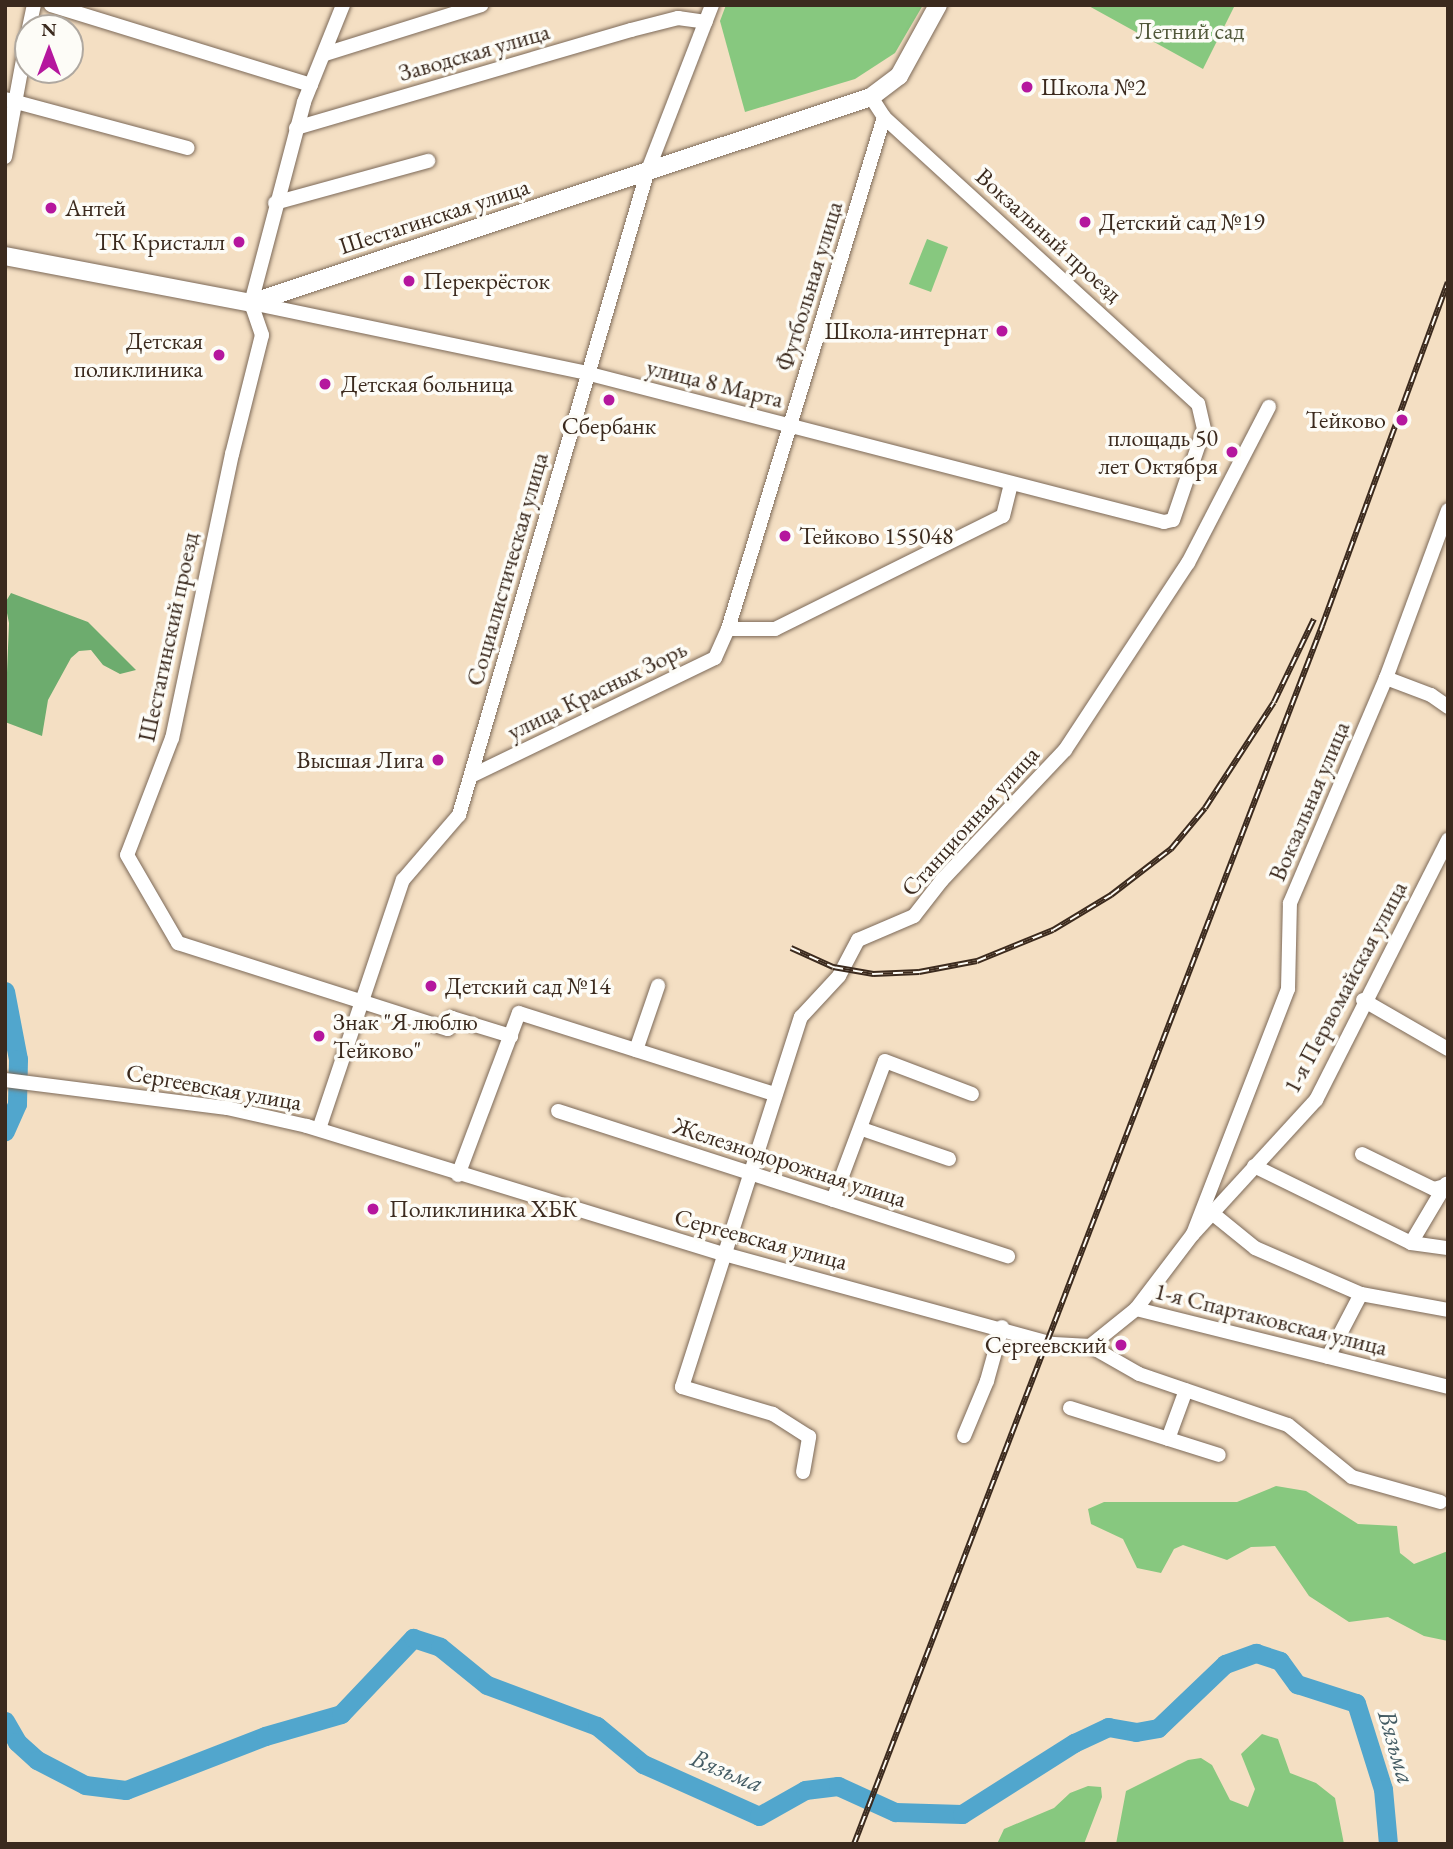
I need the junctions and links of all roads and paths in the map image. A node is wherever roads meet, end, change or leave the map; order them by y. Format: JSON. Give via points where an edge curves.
{"nodes":[{"id":1,"x":51,"y":5,"type":"edge"},
{"id":2,"x":481,"y":5,"type":"edge"},
{"id":3,"x":712,"y":5,"type":"edge"},
{"id":4,"x":938,"y":5,"type":"edge"},
{"id":5,"x":338,"y":7,"type":"edge"},
{"id":6,"x":706,"y":22,"type":"junction"},
{"id":7,"x":325,"y":54,"type":"junction"},
{"id":8,"x":14,"y":83,"type":"edge"},
{"id":9,"x":311,"y":85,"type":"junction"},
{"id":10,"x":871,"y":97,"type":"junction"},
{"id":11,"x":9,"y":100,"type":"edge"},
{"id":12,"x":884,"y":117,"type":"junction"},
{"id":13,"x":296,"y":128,"type":"junction"},
{"id":14,"x":188,"y":148,"type":"dead end"},
{"id":15,"x":5,"y":157,"type":"edge"},
{"id":16,"x":428,"y":161,"type":"dead end"},
{"id":17,"x":648,"y":170,"type":"junction"},
{"id":18,"x":275,"y":203,"type":"junction"},
{"id":19,"x":5,"y":256,"type":"edge"},
{"id":20,"x":251,"y":303,"type":"junction"},
{"id":21,"x":586,"y":373,"type":"junction"},
{"id":22,"x":1269,"y":407,"type":"dead end"},
{"id":23,"x":790,"y":426,"type":"junction"},
{"id":24,"x":1011,"y":483,"type":"junction"},
{"id":25,"x":1448,"y":510,"type":"edge"},
{"id":26,"x":1164,"y":522,"type":"joint"},
{"id":27,"x":728,"y":629,"type":"junction"},
{"id":28,"x":1386,"y":678,"type":"junction"},
{"id":29,"x":1448,"y":707,"type":"edge"},
{"id":30,"x":471,"y":776,"type":"junction"},
{"id":31,"x":1448,"y":840,"type":"edge"},
{"id":32,"x":658,"y":986,"type":"dead end"},
{"id":33,"x":1363,"y":1000,"type":"junction"},
{"id":34,"x":361,"y":1004,"type":"junction"},
{"id":35,"x":511,"y":1036,"type":"junction"},
{"id":36,"x":1448,"y":1049,"type":"edge"},
{"id":37,"x":636,"y":1050,"type":"junction"},
{"id":38,"x":5,"y":1080,"type":"edge"},
{"id":39,"x":775,"y":1094,"type":"junction"},
{"id":40,"x":972,"y":1094,"type":"dead end"},
{"id":41,"x":558,"y":1111,"type":"dead end"},
{"id":42,"x":319,"y":1129,"type":"junction"},
{"id":43,"x":862,"y":1129,"type":"junction"},
{"id":44,"x":1362,"y":1154,"type":"dead end"},
{"id":45,"x":949,"y":1159,"type":"dead end"},
{"id":46,"x":1254,"y":1166,"type":"junction"},
{"id":47,"x":750,"y":1174,"type":"junction"},
{"id":48,"x":458,"y":1175,"type":"junction"},
{"id":49,"x":1447,"y":1184,"type":"edge"},
{"id":50,"x":833,"y":1200,"type":"junction"},
{"id":51,"x":1212,"y":1213,"type":"junction"},
{"id":52,"x":1193,"y":1234,"type":"junction"},
{"id":53,"x":1411,"y":1242,"type":"junction"},
{"id":54,"x":1448,"y":1248,"type":"edge"},
{"id":55,"x":724,"y":1254,"type":"junction"},
{"id":56,"x":1008,"y":1256,"type":"dead end"},
{"id":57,"x":1361,"y":1294,"type":"junction"},
{"id":58,"x":1136,"y":1309,"type":"junction"},
{"id":59,"x":1448,"y":1310,"type":"edge"},
{"id":60,"x":1002,"y":1327,"type":"junction"},
{"id":61,"x":1090,"y":1346,"type":"junction"},
{"id":62,"x":1328,"y":1357,"type":"junction"},
{"id":63,"x":1448,"y":1387,"type":"edge"},
{"id":64,"x":1186,"y":1390,"type":"junction"},
{"id":65,"x":1070,"y":1408,"type":"dead end"},
{"id":66,"x":964,"y":1436,"type":"dead end"},
{"id":67,"x":1168,"y":1439,"type":"junction"},
{"id":68,"x":1219,"y":1455,"type":"dead end"},
{"id":69,"x":803,"y":1472,"type":"dead end"},
{"id":70,"x":1441,"y":1502,"type":"dead end"}],
"edges":[{"from":1,"to":9,"type":"street"},
{"from":2,"to":7,"type":"street"},
{"from":3,"to":6,"type":"street","name":"Социалистическая улица"},
{"from":4,"to":10,"type":"main road","name":"Шестагинская улица","via":[[899,76]]},
{"from":5,"to":7,"type":"street"},
{"from":6,"to":13,"type":"street","name":"Заводская улица","via":[[678,18],[631,30]]},
{"from":6,"to":17,"type":"street","name":"Социалистическая улица"},
{"from":7,"to":9,"type":"street"},
{"from":8,"to":11,"type":"street"},
{"from":9,"to":13,"type":"street"},
{"from":10,"to":12,"type":"street","name":"Вокзальный проезд"},
{"from":10,"to":17,"type":"main road","name":"Шестагинская улица"},
{"from":11,"to":14,"type":"street"},
{"from":11,"to":15,"type":"street"},
{"from":12,"to":23,"type":"street","name":"Футбольная улица"},
{"from":12,"to":26,"type":"street","name":"Вокзальный проезд","via":[[1198,404],[1204,429],[1176,515]]},
{"from":13,"to":18,"type":"street"},
{"from":16,"to":18,"type":"street"},
{"from":17,"to":20,"type":"main road","name":"Шестагинская улица"},
{"from":17,"to":21,"type":"street","name":"Социалистическая улица"},
{"from":18,"to":20,"type":"street"},
{"from":19,"to":20,"type":"main road","name":"Шестагинская улица"},
{"from":20,"to":21,"type":"street","name":"улица 8 Марта"},
{"from":20,"to":34,"type":"street","name":"Шестагинский проезд","via":[[262,335],[172,738],[127,855],[178,943]]},
{"from":21,"to":23,"type":"street","name":"улица 8 Марта"},
{"from":21,"to":30,"type":"street","name":"Социалистическая улица"},
{"from":22,"to":39,"type":"street","name":"Станционная улица","via":[[1188,563],[1065,750],[942,880],[914,916],[858,940],[839,976],[801,1017]]},
{"from":23,"to":24,"type":"street","name":"улица 8 Марта"},
{"from":23,"to":27,"type":"street","name":"Футбольная улица"},
{"from":24,"to":26,"type":"street","name":"улица 8 Марта"},
{"from":24,"to":27,"type":"street","via":[[1003,516],[775,629]]},
{"from":25,"to":28,"type":"street","name":"Вокзальная улица"},
{"from":27,"to":30,"type":"street","name":"улица Красных Зорь","via":[[715,658]]},
{"from":28,"to":29,"type":"street","via":[[1431,695]]},
{"from":28,"to":52,"type":"street","name":"Вокзальная улица","via":[[1290,903],[1288,989]]},
{"from":30,"to":34,"type":"street","name":"Социалистическая улица","via":[[460,815],[403,880]]},
{"from":31,"to":33,"type":"street","name":"1-я Первомайская улица"},
{"from":32,"to":37,"type":"street"},
{"from":33,"to":36,"type":"street"},
{"from":33,"to":46,"type":"street","name":"1-я Первомайская улица","via":[[1316,1100]]},
{"from":34,"to":35,"type":"street","via":[[448,1029],[452,1018]]},
{"from":34,"to":42,"type":"street","name":"Социалистическая улица"},
{"from":35,"to":37,"type":"street","via":[[519,1013]]},
{"from":35,"to":48,"type":"street"},
{"from":37,"to":39,"type":"street"},
{"from":38,"to":42,"type":"street","name":"Сергеевская улица","via":[[227,1108]]},
{"from":39,"to":47,"type":"street","name":"Станционная улица"},
{"from":40,"to":43,"type":"street","via":[[885,1061]]},
{"from":41,"to":47,"type":"street","name":"Железнодорожная улица"},
{"from":42,"to":48,"type":"street","name":"Сергеевская улица"},
{"from":43,"to":45,"type":"street"},
{"from":43,"to":50,"type":"street"},
{"from":44,"to":49,"type":"street","via":[[1434,1189]]},
{"from":46,"to":51,"type":"street","name":"1-я Первомайская улица"},
{"from":46,"to":53,"type":"street"},
{"from":47,"to":50,"type":"street","name":"Железнодорожная улица"},
{"from":47,"to":55,"type":"street","name":"Станционная улица"},
{"from":48,"to":55,"type":"street","name":"Сергеевская улица"},
{"from":49,"to":53,"type":"street"},
{"from":50,"to":56,"type":"street","name":"Железнодорожная улица"},
{"from":51,"to":52,"type":"street","name":"1-я Первомайская улица"},
{"from":51,"to":57,"type":"street","via":[[1255,1248]]},
{"from":52,"to":58,"type":"street","name":"1-я Первомайская улица"},
{"from":53,"to":54,"type":"street"},
{"from":55,"to":60,"type":"street","name":"Сергеевская улица"},
{"from":55,"to":69,"type":"street","name":"Станционная улица","via":[[682,1387],[773,1414],[809,1437]]},
{"from":57,"to":59,"type":"street"},
{"from":57,"to":62,"type":"street"},
{"from":58,"to":61,"type":"street","name":"1-я Спартаковская улица"},
{"from":58,"to":62,"type":"street","name":"1-я Спартаковская улица"},
{"from":60,"to":61,"type":"street","name":"Сергеевская улица","via":[[1054,1344]]},
{"from":60,"to":66,"type":"street","via":[[987,1381]]},
{"from":61,"to":64,"type":"street","via":[[1139,1374]]},
{"from":62,"to":63,"type":"street","name":"1-я Спартаковская улица"},
{"from":64,"to":67,"type":"street"},
{"from":64,"to":70,"type":"street","via":[[1288,1425],[1352,1478]]},
{"from":65,"to":67,"type":"street"},
{"from":67,"to":68,"type":"street"}]}
